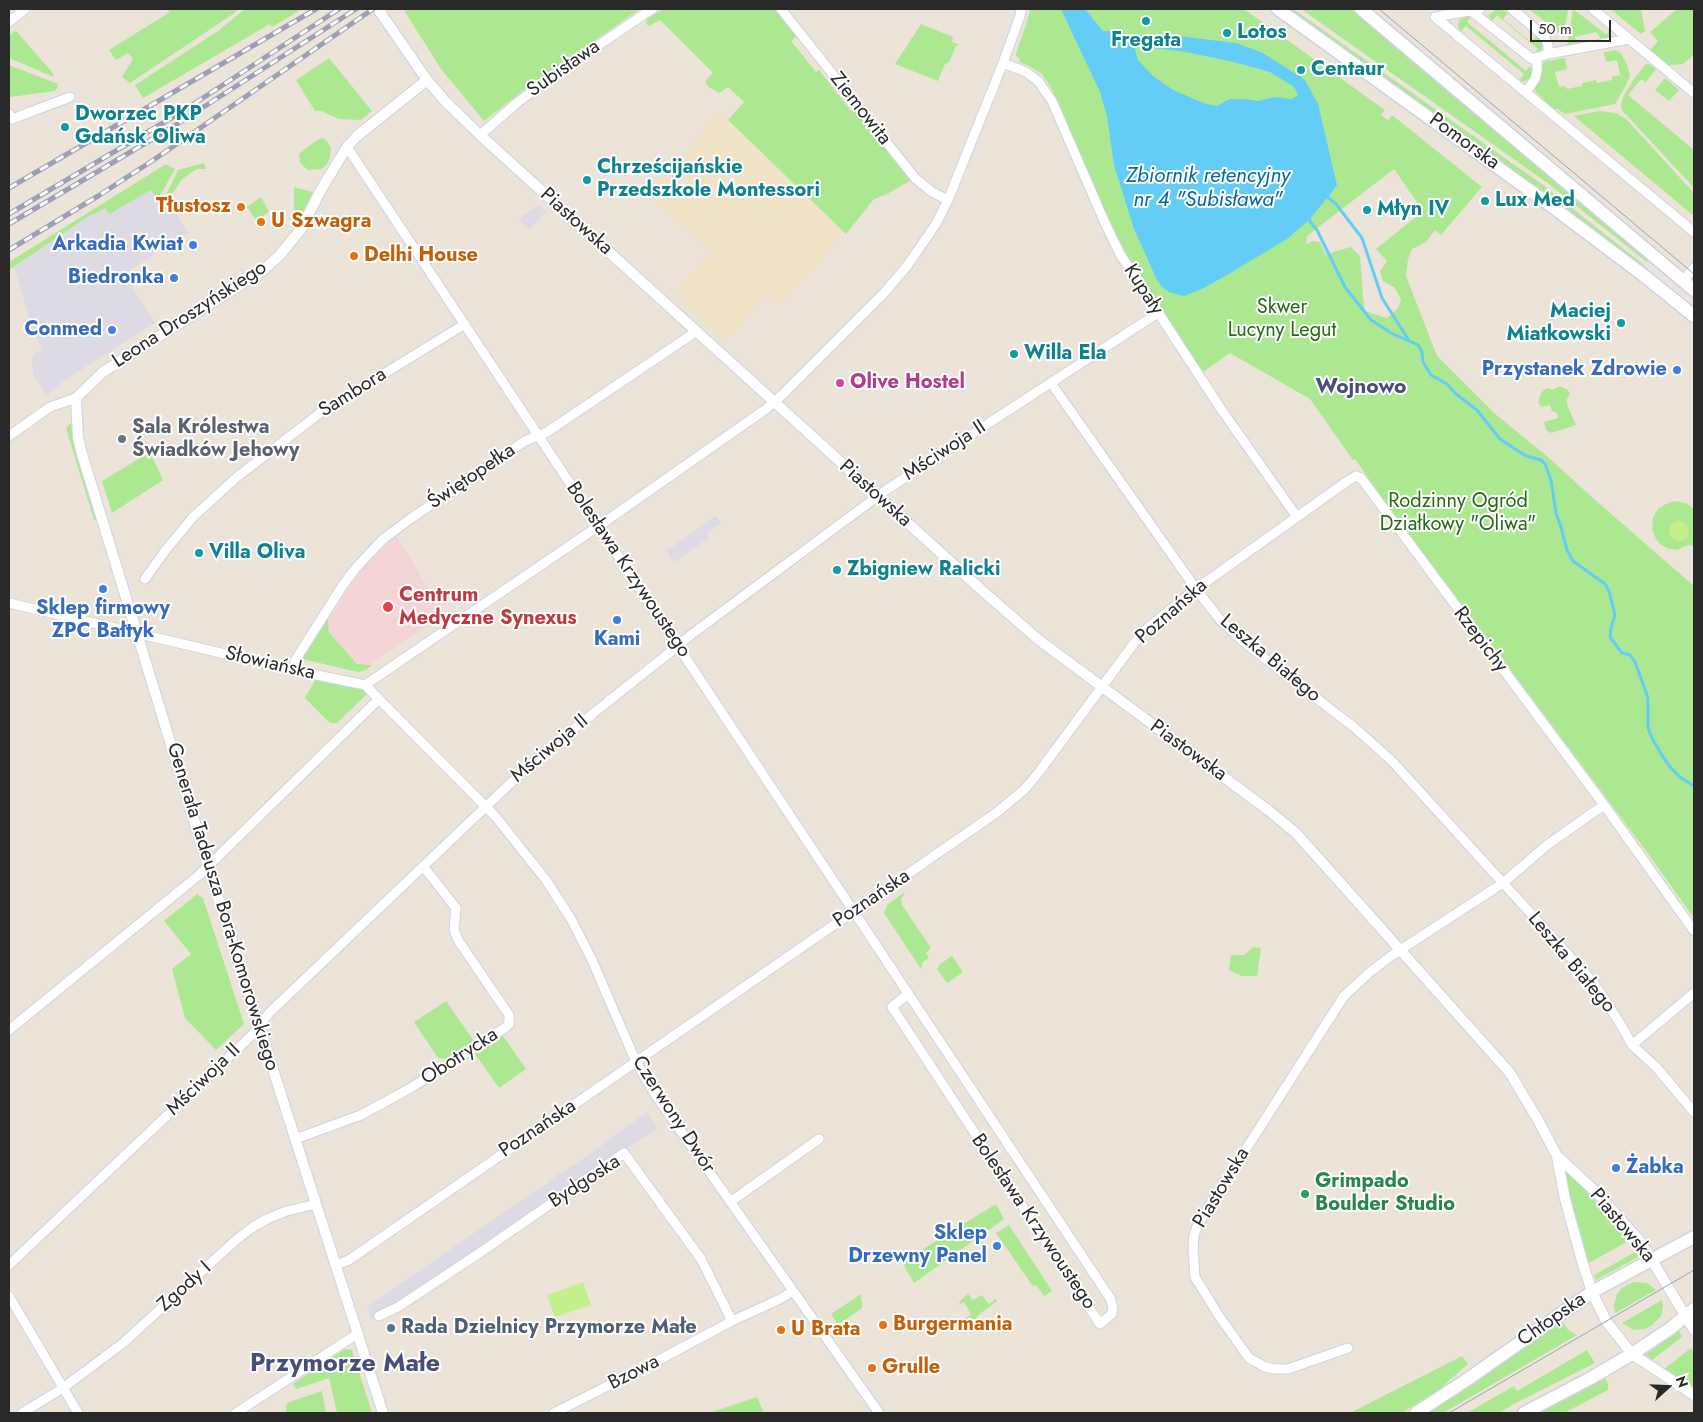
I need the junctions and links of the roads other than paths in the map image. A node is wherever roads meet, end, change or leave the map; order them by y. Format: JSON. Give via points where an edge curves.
{"nodes":[{"id":1,"x":25,"y":9,"type":"edge"},
{"id":2,"x":378,"y":9,"type":"edge"},
{"id":3,"x":652,"y":9,"type":"edge"},
{"id":4,"x":781,"y":9,"type":"edge"},
{"id":5,"x":1021,"y":9,"type":"edge"},
{"id":6,"x":1278,"y":9,"type":"edge"},
{"id":7,"x":1361,"y":9,"type":"edge"},
{"id":8,"x":1512,"y":9,"type":"edge"},
{"id":9,"x":1593,"y":9,"type":"edge"},
{"id":10,"x":1476,"y":10,"type":"edge"},
{"id":11,"x":9,"y":22,"type":"edge"},
{"id":12,"x":1629,"y":39,"type":"junction"},
{"id":13,"x":1548,"y":54,"type":"junction"},
{"id":14,"x":1537,"y":58,"type":"junction"},
{"id":15,"x":1002,"y":63,"type":"junction"},
{"id":16,"x":427,"y":80,"type":"junction"},
{"id":17,"x":1526,"y":92,"type":"junction"},
{"id":18,"x":1694,"y":93,"type":"edge"},
{"id":19,"x":70,"y":97,"type":"dead end"},
{"id":20,"x":11,"y":116,"type":"edge"},
{"id":21,"x":480,"y":135,"type":"junction"},
{"id":22,"x":347,"y":147,"type":"junction"},
{"id":23,"x":948,"y":200,"type":"junction"},
{"id":24,"x":1694,"y":232,"type":"edge"},
{"id":25,"x":1694,"y":268,"type":"edge"},
{"id":26,"x":1683,"y":282,"type":"junction"},
{"id":27,"x":1694,"y":290,"type":"edge"},
{"id":28,"x":1158,"y":313,"type":"junction"},
{"id":29,"x":1694,"y":316,"type":"edge"},
{"id":30,"x":464,"y":324,"type":"junction"},
{"id":31,"x":696,"y":331,"type":"junction"},
{"id":32,"x":1051,"y":382,"type":"junction"},
{"id":33,"x":76,"y":398,"type":"junction"},
{"id":34,"x":774,"y":402,"type":"junction"},
{"id":35,"x":538,"y":435,"type":"junction"},
{"id":36,"x":9,"y":436,"type":"edge"},
{"id":37,"x":1356,"y":476,"type":"joint"},
{"id":38,"x":877,"y":496,"type":"junction"},
{"id":39,"x":1297,"y":517,"type":"junction"},
{"id":40,"x":598,"y":526,"type":"junction"},
{"id":41,"x":145,"y":579,"type":"dead end"},
{"id":42,"x":1196,"y":589,"type":"junction"},
{"id":43,"x":9,"y":603,"type":"edge"},
{"id":44,"x":137,"y":634,"type":"junction"},
{"id":45,"x":678,"y":646,"type":"junction"},
{"id":46,"x":292,"y":670,"type":"junction"},
{"id":47,"x":365,"y":685,"type":"junction"},
{"id":48,"x":1102,"y":687,"type":"junction"},
{"id":49,"x":379,"y":699,"type":"junction"},
{"id":50,"x":1604,"y":805,"type":"junction"},
{"id":51,"x":486,"y":806,"type":"junction"},
{"id":52,"x":208,"y":865,"type":"junction"},
{"id":53,"x":423,"y":866,"type":"junction"},
{"id":54,"x":1503,"y":883,"type":"junction"},
{"id":55,"x":854,"y":911,"type":"junction"},
{"id":56,"x":1694,"y":931,"type":"edge"},
{"id":57,"x":1400,"y":950,"type":"junction"},
{"id":58,"x":1694,"y":993,"type":"edge"},
{"id":59,"x":908,"y":994,"type":"junction"},
{"id":60,"x":258,"y":1026,"type":"junction"},
{"id":61,"x":9,"y":1030,"type":"edge"},
{"id":62,"x":1632,"y":1045,"type":"junction"},
{"id":63,"x":636,"y":1062,"type":"junction"},
{"id":64,"x":1694,"y":1112,"type":"edge"},
{"id":65,"x":295,"y":1139,"type":"junction"},
{"id":66,"x":818,"y":1139,"type":"dead end"},
{"id":67,"x":1556,"y":1156,"type":"junction"},
{"id":68,"x":730,"y":1202,"type":"junction"},
{"id":69,"x":316,"y":1204,"type":"junction"},
{"id":70,"x":1694,"y":1237,"type":"edge"},
{"id":71,"x":1652,"y":1259,"type":"junction"},
{"id":72,"x":9,"y":1265,"type":"edge"},
{"id":73,"x":336,"y":1265,"type":"junction"},
{"id":74,"x":793,"y":1291,"type":"junction"},
{"id":75,"x":1592,"y":1292,"type":"junction"},
{"id":76,"x":9,"y":1296,"type":"edge"},
{"id":77,"x":1690,"y":1312,"type":"edge"},
{"id":78,"x":379,"y":1316,"type":"dead end"},
{"id":79,"x":732,"y":1321,"type":"junction"},
{"id":80,"x":1694,"y":1330,"type":"edge"},
{"id":81,"x":357,"y":1334,"type":"junction"},
{"id":82,"x":1348,"y":1348,"type":"dead end"},
{"id":83,"x":1632,"y":1354,"type":"junction"},
{"id":84,"x":63,"y":1388,"type":"junction"},
{"id":85,"x":1694,"y":1394,"type":"edge"},
{"id":86,"x":22,"y":1413,"type":"edge"},
{"id":87,"x":78,"y":1413,"type":"edge"},
{"id":88,"x":236,"y":1413,"type":"edge"},
{"id":89,"x":383,"y":1413,"type":"edge"},
{"id":90,"x":554,"y":1413,"type":"edge"},
{"id":91,"x":879,"y":1413,"type":"edge"},
{"id":92,"x":1416,"y":1413,"type":"edge"},
{"id":93,"x":1524,"y":1413,"type":"edge"}],
"edges":[{"from":1,"to":11,"type":"street"},
{"from":2,"to":16,"type":"street","name":"Piastowska"},
{"from":3,"to":21,"type":"street","name":"Subisława","via":[[550,78]]},
{"from":4,"to":23,"type":"street","name":"Ziemowita","via":[[915,178]]},
{"from":5,"to":15,"type":"street"},
{"from":6,"to":29,"type":"main road","name":"Pomorska","via":[[1550,205]]},
{"from":7,"to":26,"type":"main road","name":"Pomorska"},
{"from":8,"to":13,"type":"street","via":[[1544,36]]},
{"from":9,"to":12,"type":"street"},
{"from":10,"to":14,"type":"street","via":[[1523,53],[1532,60]]},
{"from":10,"to":17,"type":"street","via":[[1435,17]]},
{"from":12,"to":13,"type":"street"},
{"from":12,"to":18,"type":"street"},
{"from":13,"to":14,"type":"street"},
{"from":14,"to":17,"type":"street","via":[[1535,79]]},
{"from":15,"to":23,"type":"street"},
{"from":15,"to":28,"type":"street","name":"Kupały","via":[[1026,72],[1038,81],[1052,101],[1120,254]]},
{"from":16,"to":21,"type":"street","name":"Piastowska"},
{"from":16,"to":22,"type":"street","name":"Leona Droszyńskiego"},
{"from":17,"to":24,"type":"street"},
{"from":19,"to":20,"type":"street"},
{"from":21,"to":31,"type":"street","name":"Piastowska"},
{"from":22,"to":30,"type":"street","name":"Bolesława Krzywoustego"},
{"from":22,"to":33,"type":"street","name":"Leona Droszyńskiego","via":[[301,229],[279,256],[262,271],[103,372]]},
{"from":23,"to":34,"type":"street","via":[[921,248],[897,280]]},
{"from":25,"to":26,"type":"street"},
{"from":26,"to":27,"type":"main road","name":"Pomorska"},
{"from":28,"to":32,"type":"street","name":"Mściwoja II"},
{"from":28,"to":39,"type":"street","name":"Kupały"},
{"from":30,"to":35,"type":"street","name":"Bolesława Krzywoustego"},
{"from":30,"to":41,"type":"street","name":"Sambora","via":[[320,413],[237,477],[193,517]]},
{"from":31,"to":34,"type":"street","name":"Piastowska"},
{"from":31,"to":35,"type":"street","name":"Świętopełka"},
{"from":32,"to":38,"type":"street","name":"Mściwoja II"},
{"from":32,"to":42,"type":"street","name":"Leszka Białego"},
{"from":33,"to":36,"type":"street","name":"Leona Droszyńskiego","via":[[50,407]]},
{"from":33,"to":44,"type":"street","name":"Generała Tadeusza Bora-Komorowskiego","via":[[82,454]]},
{"from":34,"to":38,"type":"street","name":"Piastowska"},
{"from":34,"to":40,"type":"street"},
{"from":35,"to":40,"type":"street","name":"Bolesława Krzywoustego"},
{"from":35,"to":46,"type":"street","name":"Świętopełka","via":[[382,540],[342,585]]},
{"from":37,"to":39,"type":"street","name":"Poznańska"},
{"from":37,"to":50,"type":"street","name":"Rzepichy","via":[[1361,478]]},
{"from":38,"to":45,"type":"street","name":"Mściwoja II"},
{"from":38,"to":48,"type":"street","name":"Piastowska","via":[[1015,620]]},
{"from":39,"to":42,"type":"street","name":"Poznańska"},
{"from":40,"to":45,"type":"street","name":"Bolesława Krzywoustego"},
{"from":40,"to":47,"type":"street"},
{"from":42,"to":48,"type":"street","name":"Poznańska","via":[[1145,630]]},
{"from":42,"to":54,"type":"street","name":"Leszka Białego","via":[[1221,621],[1246,644],[1355,728],[1392,761]]},
{"from":43,"to":44,"type":"street","name":"Słowiańska"},
{"from":44,"to":46,"type":"street","name":"Słowiańska"},
{"from":44,"to":52,"type":"street","name":"Generała Tadeusza Bora-Komorowskiego"},
{"from":45,"to":51,"type":"street","name":"Mściwoja II","via":[[536,758]]},
{"from":45,"to":55,"type":"street","name":"Bolesława Krzywoustego"},
{"from":46,"to":47,"type":"street","name":"Słowiańska"},
{"from":47,"to":49,"type":"street"},
{"from":48,"to":55,"type":"street","name":"Poznańska","via":[[1039,772],[1015,798]]},
{"from":48,"to":57,"type":"street","name":"Piastowska","via":[[1288,826]]},
{"from":49,"to":51,"type":"street"},
{"from":49,"to":52,"type":"street"},
{"from":50,"to":54,"type":"street"},
{"from":50,"to":56,"type":"street","name":"Rzepichy"},
{"from":51,"to":53,"type":"street","name":"Mściwoja II"},
{"from":51,"to":63,"type":"street","name":"Czerwony Dwór","via":[[546,880],[571,919]]},
{"from":52,"to":60,"type":"street","name":"Generała Tadeusza Bora-Komorowskiego"},
{"from":52,"to":61,"type":"street","via":[[199,876]]},
{"from":53,"to":60,"type":"street","name":"Mściwoja II"},
{"from":53,"to":65,"type":"street","name":"Obotrycka","via":[[456,908],[454,930],[458,940],[509,1015],[509,1024],[424,1080],[361,1116]]},
{"from":54,"to":57,"type":"street"},
{"from":54,"to":62,"type":"street","name":"Leszka Białego","via":[[1594,983]]},
{"from":55,"to":59,"type":"street","name":"Bolesława Krzywoustego"},
{"from":55,"to":63,"type":"street","name":"Poznańska"},
{"from":57,"to":67,"type":"street","name":"Piastowska","via":[[1510,1073]]},
{"from":57,"to":82,"type":"street","name":"Piastowska","via":[[1344,996],[1194,1235],[1195,1277],[1249,1358],[1265,1367],[1288,1369]]},
{"from":58,"to":62,"type":"street"},
{"from":59,"to":59,"type":"street","name":"Bolesława Krzywoustego","via":[[892,1007],[1100,1324],[1112,1314],[1110,1298]]},
{"from":60,"to":65,"type":"street","name":"Generała Tadeusza Bora-Komorowskiego"},
{"from":60,"to":72,"type":"street","name":"Mściwoja II"},
{"from":62,"to":64,"type":"street","name":"Leszka Białego","via":[[1656,1067]]},
{"from":63,"to":68,"type":"street","name":"Czerwony Dwór"},
{"from":63,"to":73,"type":"street","name":"Poznańska","via":[[348,1260]]},
{"from":65,"to":69,"type":"street","name":"Generała Tadeusza Bora-Komorowskiego"},
{"from":66,"to":68,"type":"street"},
{"from":67,"to":71,"type":"street","name":"Piastowska","via":[[1596,1193],[1641,1242]]},
{"from":67,"to":75,"type":"street","name":"Piastowska"},
{"from":68,"to":74,"type":"street","name":"Czerwony Dwór"},
{"from":69,"to":73,"type":"street","name":"Generała Tadeusza Bora-Komorowskiego"},
{"from":69,"to":84,"type":"street","name":"Zgody I","via":[[287,1211],[253,1227],[123,1342]]},
{"from":70,"to":71,"type":"main road","name":"Chłopska"},
{"from":71,"to":75,"type":"main road","name":"Chłopska"},
{"from":71,"to":77,"type":"street","name":"Piastowska"},
{"from":73,"to":81,"type":"street","name":"Generała Tadeusza Bora-Komorowskiego"},
{"from":74,"to":79,"type":"street","name":"Bzowa"},
{"from":74,"to":91,"type":"street","name":"Czerwony Dwór"},
{"from":75,"to":83,"type":"street","name":"Piastowska","via":[[1606,1322]]},
{"from":75,"to":92,"type":"main road","name":"Chłopska"},
{"from":76,"to":84,"type":"street"},
{"from":77,"to":80,"type":"street","name":"Piastowska"},
{"from":77,"to":83,"type":"main road"},
{"from":78,"to":79,"type":"street","name":"Bydgoska","via":[[398,1307],[624,1154],[701,1259]]},
{"from":79,"to":90,"type":"street","name":"Bzowa"},
{"from":81,"to":88,"type":"street"},
{"from":81,"to":89,"type":"street","name":"Generała Tadeusza Bora-Komorowskiego"},
{"from":83,"to":85,"type":"street","name":"Piastowska"},
{"from":83,"to":93,"type":"main road"},
{"from":84,"to":86,"type":"street","name":"Zgody I"},
{"from":84,"to":87,"type":"street"}]}
